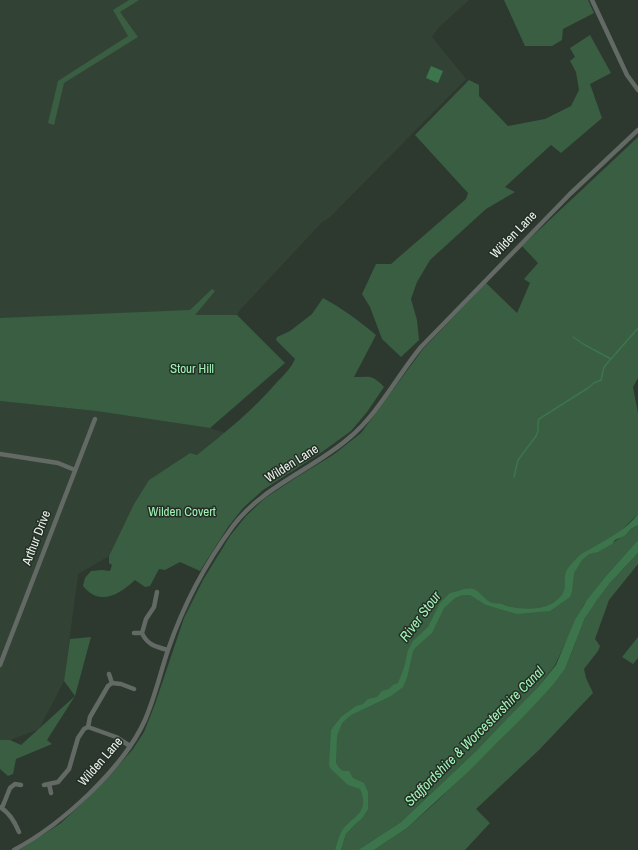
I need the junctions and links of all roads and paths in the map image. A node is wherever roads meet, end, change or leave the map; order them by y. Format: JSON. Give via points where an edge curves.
{"nodes":[{"id":1,"x":592,"y":0,"type":"edge"},
{"id":2,"x":638,"y":90,"type":"edge"},
{"id":3,"x":638,"y":130,"type":"edge"},
{"id":4,"x":96,"y":419,"type":"dead end"},
{"id":5,"x":0,"y":454,"type":"edge"},
{"id":6,"x":75,"y":470,"type":"junction"},
{"id":7,"x":157,"y":592,"type":"dead end"},
{"id":8,"x":134,"y":633,"type":"dead end"},
{"id":9,"x":142,"y":633,"type":"junction"},
{"id":10,"x":168,"y":650,"type":"junction"},
{"id":11,"x":0,"y":664,"type":"edge"},
{"id":12,"x":109,"y":674,"type":"dead end"},
{"id":13,"x":112,"y":683,"type":"junction"},
{"id":14,"x":134,"y":689,"type":"dead end"},
{"id":15,"x":88,"y":727,"type":"junction"},
{"id":16,"x":130,"y":746,"type":"junction"},
{"id":17,"x":21,"y":785,"type":"dead end"},
{"id":18,"x":51,"y":793,"type":"dead end"},
{"id":19,"x":1,"y":808,"type":"edge"},
{"id":20,"x":19,"y":832,"type":"dead end"},
{"id":21,"x":14,"y":850,"type":"edge"}],
"edges":[{"from":1,"to":2,"type":"street","via":[[627,75]]},
{"from":3,"to":10,"type":"street","name":"Wilden Lane","via":[[570,194],[421,347],[373,413],[351,437],[268,492],[242,515],[194,587]]},
{"from":4,"to":6,"type":"street","name":"Arthur Drive"},
{"from":5,"to":6,"type":"street","via":[[58,463]]},
{"from":6,"to":11,"type":"street","name":"Arthur Drive"},
{"from":7,"to":9,"type":"street","via":[[154,607],[146,619]]},
{"from":8,"to":9,"type":"street"},
{"from":9,"to":10,"type":"street","via":[[147,642]]},
{"from":10,"to":16,"type":"street","name":"Wilden Lane","via":[[145,721]]},
{"from":12,"to":13,"type":"street"},
{"from":13,"to":14,"type":"street"},
{"from":13,"to":15,"type":"street","via":[[90,717]]},
{"from":15,"to":16,"type":"street","via":[[116,737]]},
{"from":15,"to":18,"type":"street","via":[[78,738],[69,769],[58,782],[47,784]]},
{"from":16,"to":21,"type":"street","name":"Wilden Lane","via":[[108,774],[75,806],[47,830]]},
{"from":17,"to":19,"type":"street","via":[[14,781]]},
{"from":19,"to":20,"type":"street","via":[[14,820]]}]}
